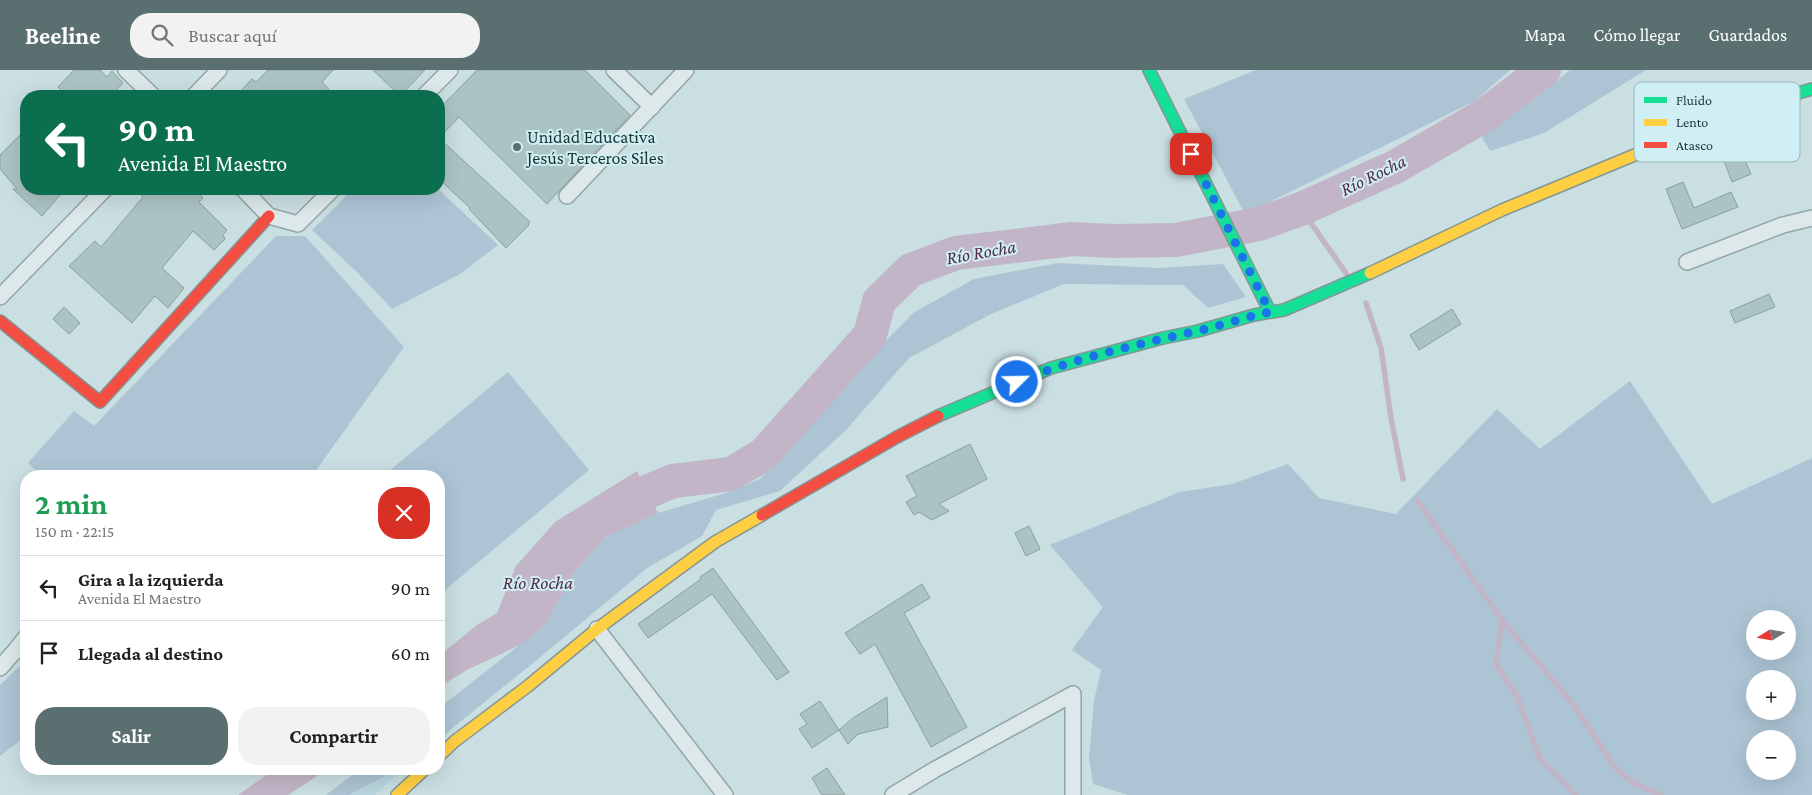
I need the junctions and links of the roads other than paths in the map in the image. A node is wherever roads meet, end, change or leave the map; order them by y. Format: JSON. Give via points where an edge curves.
{"nodes":[{"id":1,"x":126,"y":70,"type":"edge"},
{"id":2,"x":219,"y":70,"type":"edge"},
{"id":3,"x":450,"y":70,"type":"edge"},
{"id":4,"x":614,"y":70,"type":"edge"},
{"id":5,"x":686,"y":70,"type":"edge"},
{"id":6,"x":1149,"y":70,"type":"edge"},
{"id":7,"x":1812,"y":89,"type":"edge"},
{"id":8,"x":147,"y":90,"type":"edge"},
{"id":9,"x":200,"y":90,"type":"edge"},
{"id":10,"x":430,"y":90,"type":"edge"},
{"id":11,"x":1800,"y":93,"type":"edge"},
{"id":12,"x":652,"y":107,"type":"junction"},
{"id":13,"x":1634,"y":155,"type":"edge"},
{"id":14,"x":99,"y":195,"type":"edge"},
{"id":15,"x":249,"y":195,"type":"edge"},
{"id":16,"x":327,"y":195,"type":"edge"},
{"id":17,"x":567,"y":196,"type":"dead end"},
{"id":18,"x":269,"y":216,"type":"junction"},
{"id":19,"x":1812,"y":218,"type":"edge"},
{"id":20,"x":1687,"y":262,"type":"dead end"},
{"id":21,"x":0,"y":297,"type":"edge"},
{"id":22,"x":1270,"y":312,"type":"junction"},
{"id":23,"x":0,"y":321,"type":"edge"},
{"id":24,"x":597,"y":629,"type":"junction"},
{"id":25,"x":20,"y":649,"type":"edge"},
{"id":26,"x":0,"y":668,"type":"edge"},
{"id":27,"x":445,"y":750,"type":"edge"},
{"id":28,"x":419,"y":775,"type":"edge"},
{"id":29,"x":397,"y":795,"type":"edge"},
{"id":30,"x":725,"y":795,"type":"edge"},
{"id":31,"x":893,"y":795,"type":"edge"},
{"id":32,"x":1073,"y":795,"type":"edge"}],
"edges":[{"from":1,"to":8,"type":"street"},
{"from":2,"to":9,"type":"street"},
{"from":3,"to":10,"type":"street"},
{"from":4,"to":12,"type":"street"},
{"from":5,"to":12,"type":"street"},
{"from":6,"to":22,"type":"street"},
{"from":7,"to":11,"type":"street"},
{"from":12,"to":17,"type":"street"},
{"from":13,"to":22,"type":"street","via":[[1502,210],[1361,278],[1284,310]]},
{"from":14,"to":21,"type":"street"},
{"from":15,"to":18,"type":"street"},
{"from":16,"to":18,"type":"street","via":[[298,224]]},
{"from":18,"to":23,"type":"street","via":[[100,402]]},
{"from":19,"to":20,"type":"street","via":[[1783,225]]},
{"from":22,"to":24,"type":"street","via":[[1051,368],[950,410],[715,542]]},
{"from":24,"to":27,"type":"street"},
{"from":24,"to":30,"type":"street"},
{"from":25,"to":26,"type":"street"},
{"from":28,"to":29,"type":"street"},
{"from":31,"to":32,"type":"street","via":[[1073,694]]}]}
